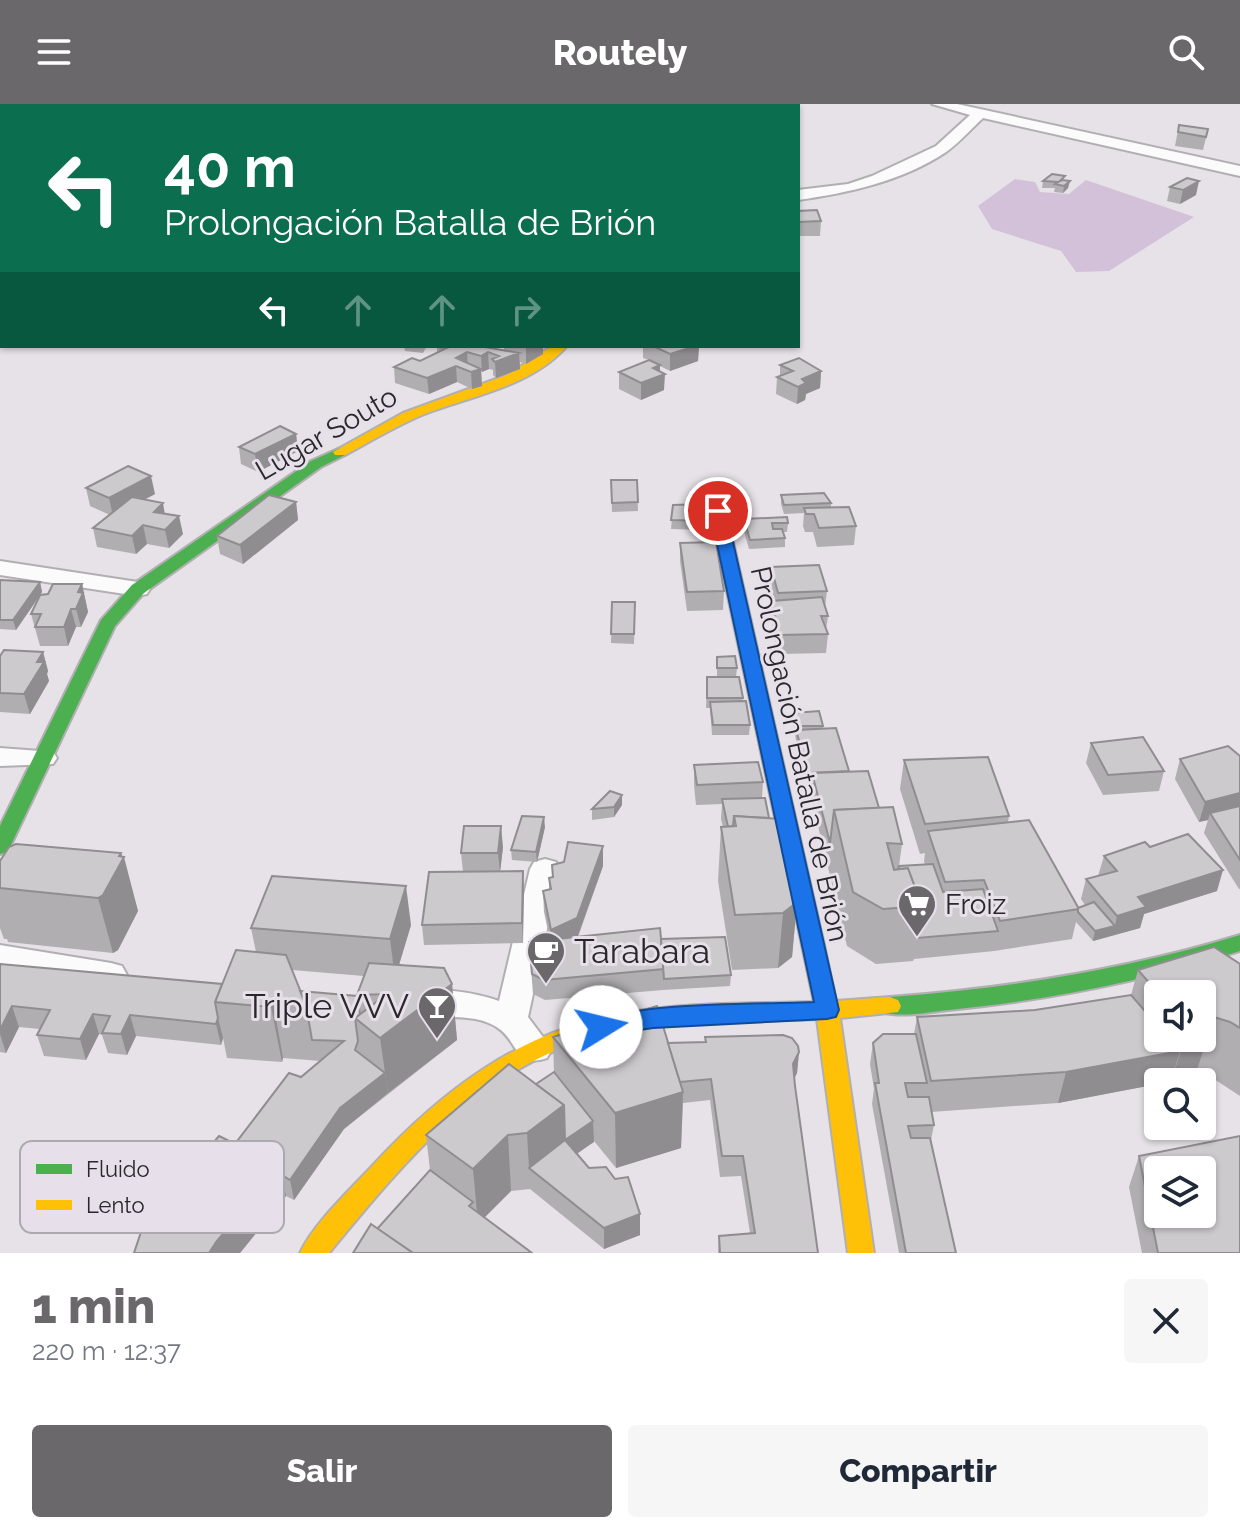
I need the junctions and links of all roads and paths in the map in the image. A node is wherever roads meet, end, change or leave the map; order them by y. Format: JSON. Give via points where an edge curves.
{"nodes":[{"id":1,"x":939,"y":104,"type":"edge"},
{"id":2,"x":978,"y":115,"type":"junction"},
{"id":3,"x":1240,"y":171,"type":"edge"},
{"id":4,"x":800,"y":195,"type":"edge"},
{"id":5,"x":558,"y":348,"type":"edge"},
{"id":6,"x":718,"y":511,"type":"dead end"},
{"id":7,"x":0,"y":568,"type":"edge"},
{"id":8,"x":138,"y":589,"type":"junction"},
{"id":9,"x":0,"y":757,"type":"edge"},
{"id":10,"x":43,"y":758,"type":"junction"},
{"id":11,"x":0,"y":847,"type":"edge"},
{"id":12,"x":545,"y":869,"type":"dead end"},
{"id":13,"x":1240,"y":943,"type":"edge"},
{"id":14,"x":0,"y":957,"type":"edge"},
{"id":15,"x":1181,"y":963,"type":"junction"},
{"id":16,"x":134,"y":977,"type":"edge"},
{"id":17,"x":1206,"y":980,"type":"edge"},
{"id":18,"x":388,"y":1000,"type":"edge"},
{"id":19,"x":827,"y":1010,"type":"junction"},
{"id":20,"x":511,"y":1019,"type":"junction"},
{"id":21,"x":535,"y":1049,"type":"junction"},
{"id":22,"x":313,"y":1253,"type":"edge"},
{"id":23,"x":861,"y":1253,"type":"edge"}],
"edges":[{"from":1,"to":2,"type":"street"},
{"from":2,"to":3,"type":"street"},
{"from":2,"to":4,"type":"street","via":[[941,149],[877,179]]},
{"from":5,"to":8,"type":"street","name":"Lugar Souto","via":[[516,375],[415,413],[316,464]]},
{"from":6,"to":19,"type":"street","name":"Prolongación Batalla de Brión"},
{"from":7,"to":8,"type":"street"},
{"from":8,"to":10,"type":"street","name":"Lugar Souto","via":[[107,624]]},
{"from":9,"to":10,"type":"street"},
{"from":10,"to":11,"type":"street","name":"Lugar Souto"},
{"from":12,"to":20,"type":"street"},
{"from":13,"to":15,"type":"street"},
{"from":14,"to":16,"type":"street"},
{"from":15,"to":17,"type":"street"},
{"from":15,"to":19,"type":"street","via":[[1013,996]]},
{"from":18,"to":20,"type":"street","via":[[483,1008]]},
{"from":19,"to":21,"type":"street","via":[[653,1019],[601,1027]]},
{"from":19,"to":23,"type":"street","name":"Prolongación Batalla de Brión"},
{"from":20,"to":21,"type":"street"},
{"from":21,"to":22,"type":"street","via":[[436,1119]]}]}
